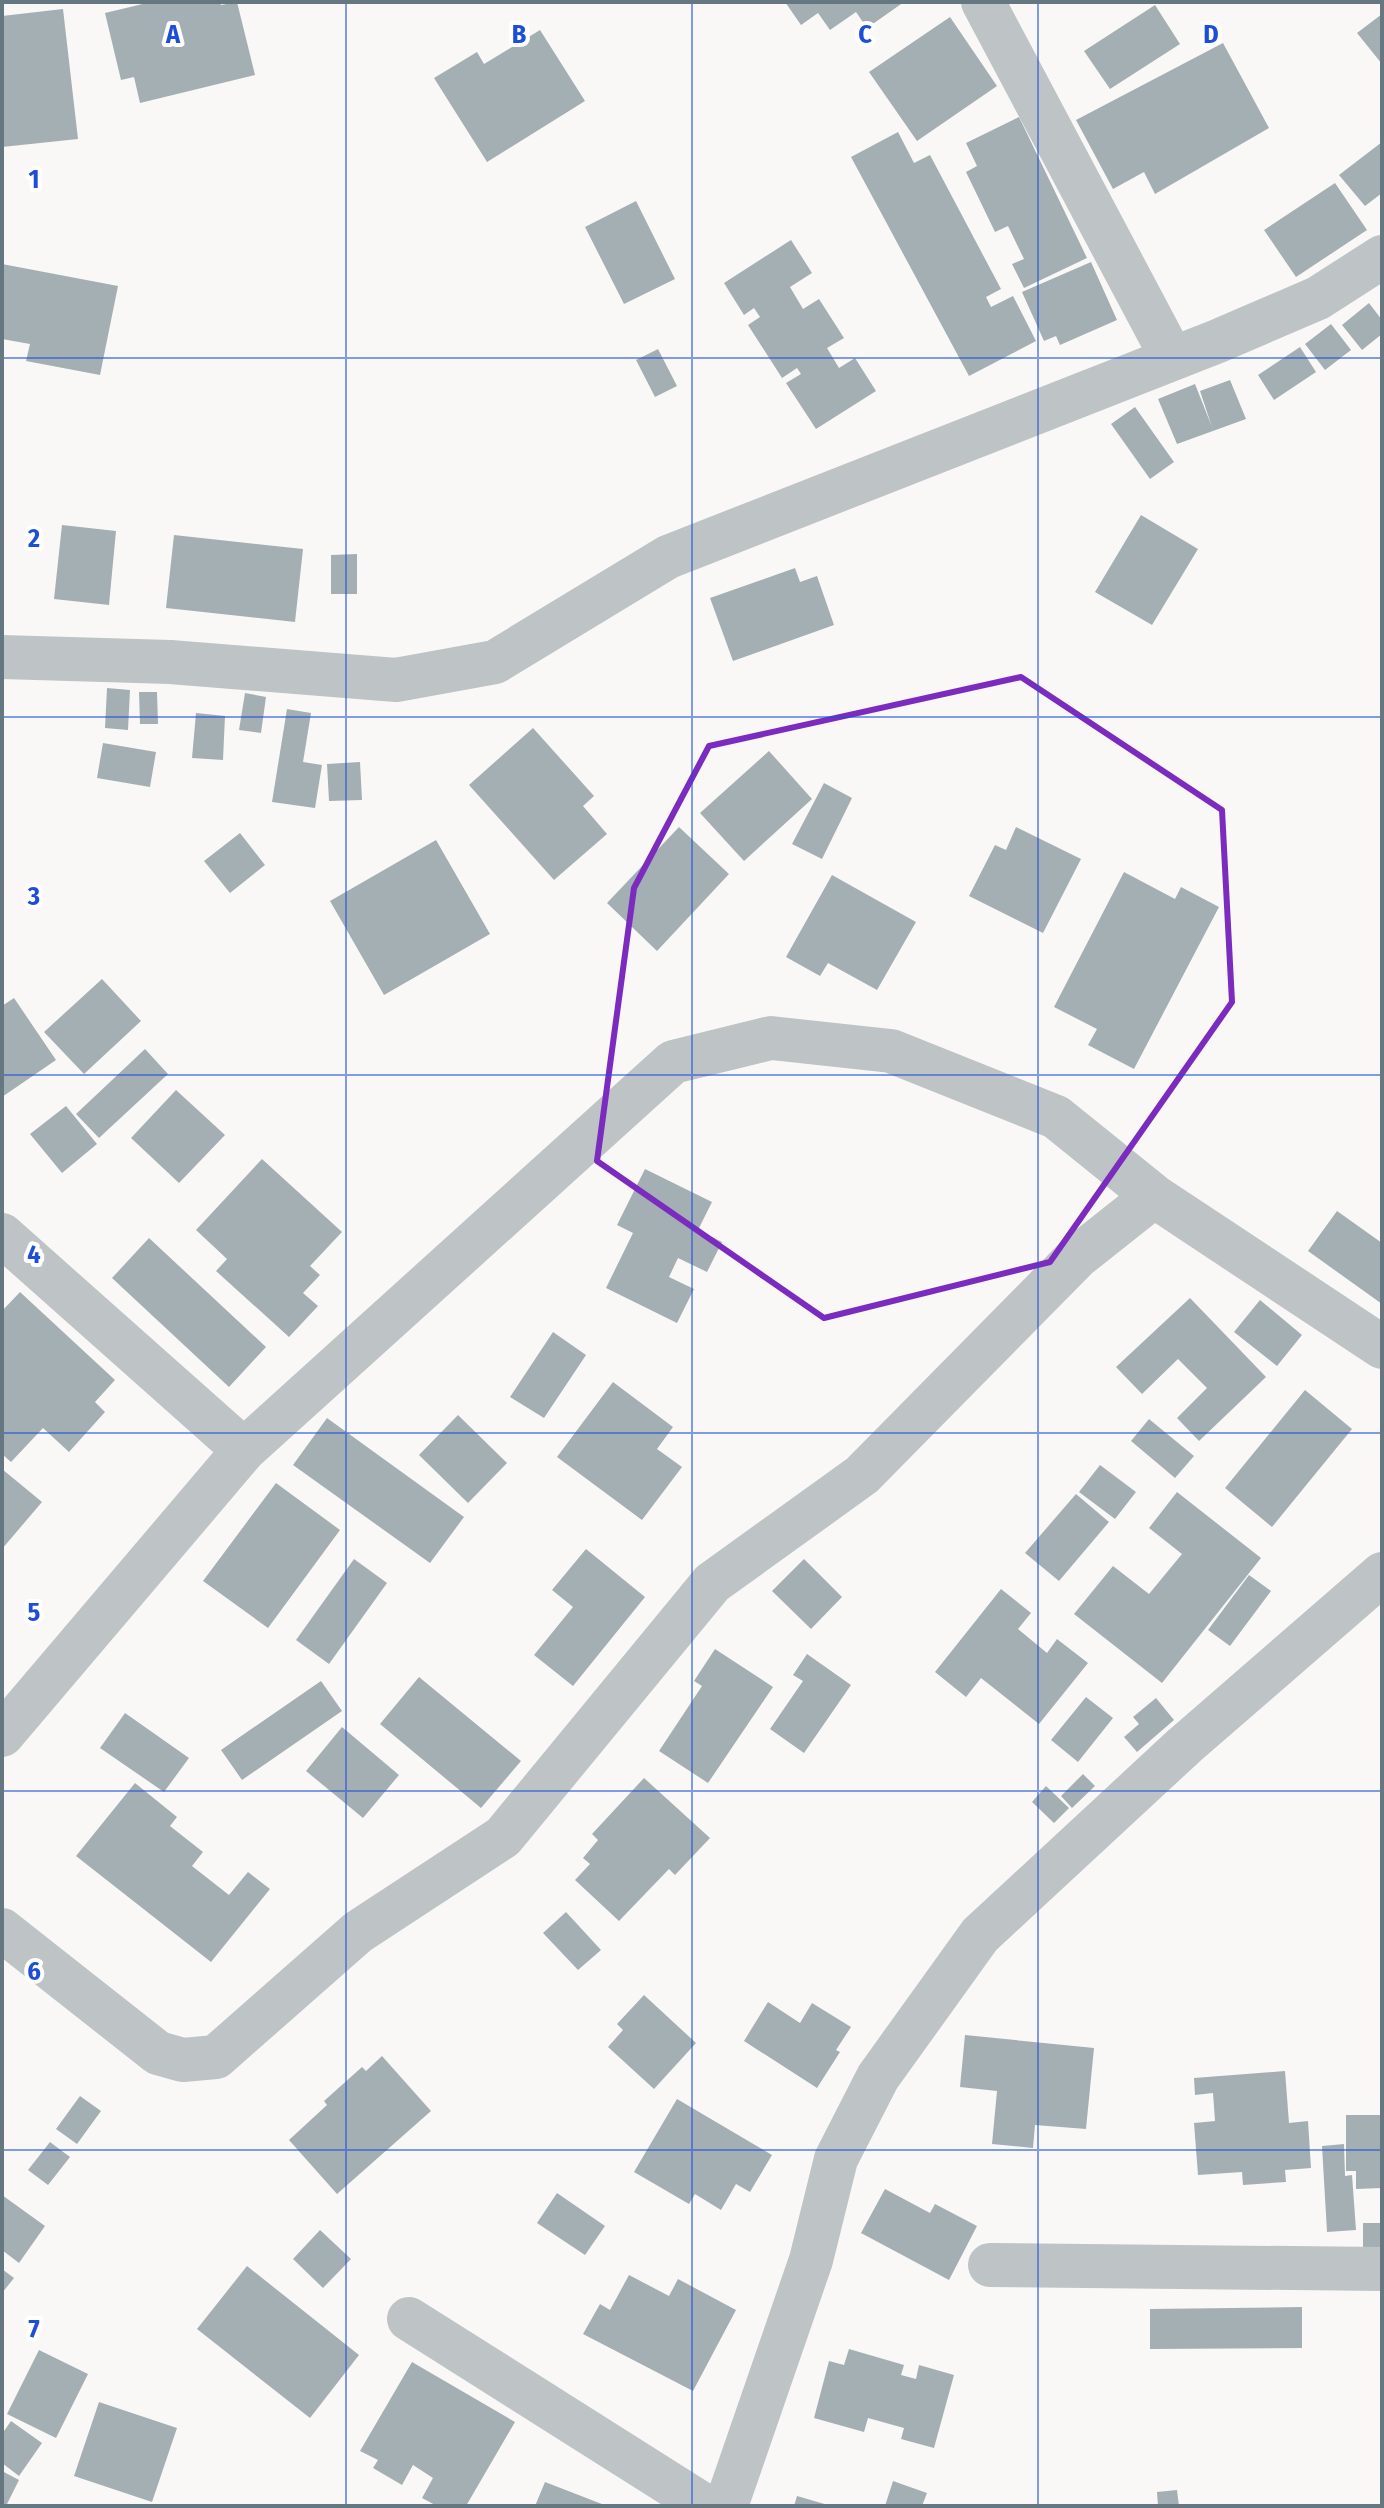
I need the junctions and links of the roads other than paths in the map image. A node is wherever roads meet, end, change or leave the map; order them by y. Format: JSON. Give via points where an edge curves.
{"nodes":[{"id":1,"x":983,"y":2,"type":"edge"},
{"id":2,"x":1382,"y":257,"type":"edge"},
{"id":3,"x":1172,"y":358,"type":"junction"},
{"id":4,"x":2,"y":657,"type":"edge"},
{"id":5,"x":1154,"y":1196,"type":"junction"},
{"id":6,"x":2,"y":1235,"type":"edge"},
{"id":7,"x":1382,"y":1347,"type":"edge"},
{"id":8,"x":244,"y":1450,"type":"junction"},
{"id":9,"x":1382,"y":1574,"type":"edge"},
{"id":10,"x":2,"y":1735,"type":"edge"},
{"id":11,"x":2,"y":1930,"type":"edge"},
{"id":12,"x":990,"y":2265,"type":"dead end"},
{"id":13,"x":1382,"y":2269,"type":"edge"},
{"id":14,"x":409,"y":2319,"type":"dead end"},
{"id":15,"x":705,"y":2506,"type":"edge"},
{"id":16,"x":726,"y":2506,"type":"edge"}],
"edges":[{"from":1,"to":3,"type":"street"},
{"from":2,"to":3,"type":"street","via":[[1318,298]]},
{"from":3,"to":4,"type":"street","via":[[668,557],[495,662],[396,680],[170,662]]},
{"from":5,"to":7,"type":"street"},
{"from":5,"to":8,"type":"street","via":[[1056,1117],[891,1051],[771,1038],[673,1062]]},
{"from":5,"to":11,"type":"street","via":[[1077,1257],[862,1475],[712,1583],[503,1837],[358,1932],[216,2057],[183,2060],[158,2053]]},
{"from":6,"to":8,"type":"street"},
{"from":8,"to":10,"type":"street"},
{"from":9,"to":16,"type":"street","via":[[1184,1746],[980,1935],[878,2077],[836,2159],[811,2260]]},
{"from":12,"to":13,"type":"street"},
{"from":14,"to":15,"type":"street"}]}
